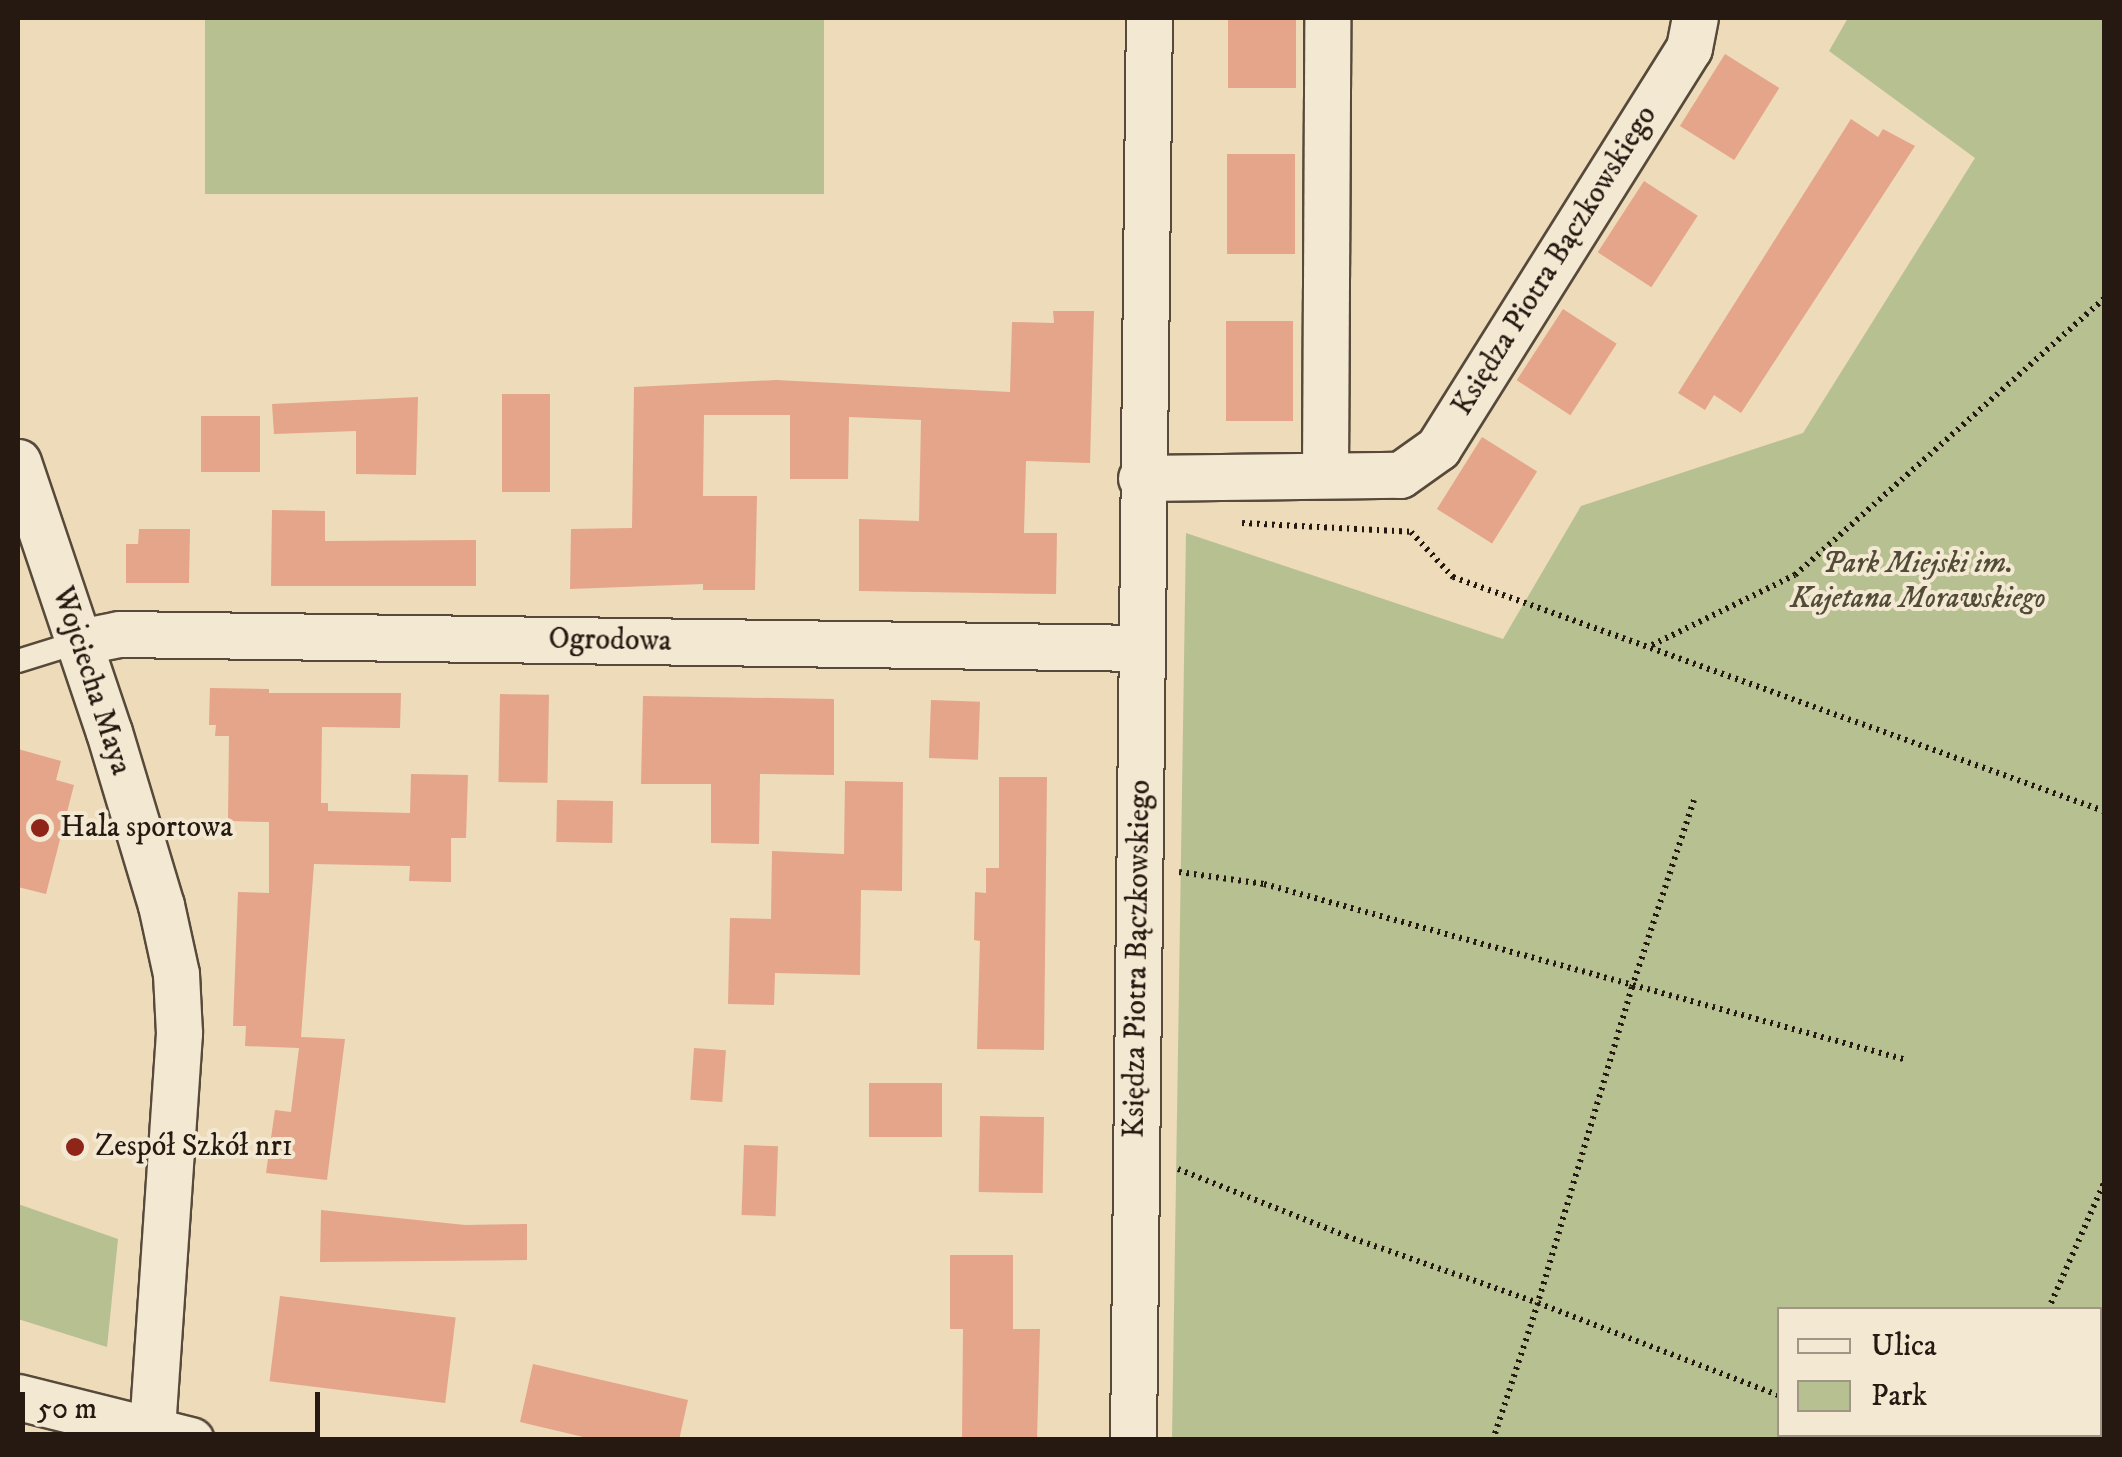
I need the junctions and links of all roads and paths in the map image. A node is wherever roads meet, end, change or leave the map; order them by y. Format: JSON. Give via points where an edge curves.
{"nodes":[{"id":1,"x":1149,"y":18,"type":"edge"},
{"id":2,"x":1327,"y":18,"type":"edge"},
{"id":3,"x":1695,"y":18,"type":"edge"},
{"id":4,"x":2104,"y":299,"type":"edge"},
{"id":5,"x":18,"y":462,"type":"edge"},
{"id":6,"x":1325,"y":475,"type":"junction"},
{"id":7,"x":1141,"y":478,"type":"junction"},
{"id":8,"x":1240,"y":523,"type":"dead end"},
{"id":9,"x":80,"y":642,"type":"junction"},
{"id":10,"x":1651,"y":646,"type":"junction"},
{"id":11,"x":1142,"y":648,"type":"junction"},
{"id":12,"x":18,"y":660,"type":"edge"},
{"id":13,"x":1694,"y":800,"type":"dead end"},
{"id":14,"x":2104,"y":811,"type":"edge"},
{"id":15,"x":1161,"y":870,"type":"dead end"},
{"id":16,"x":1632,"y":987,"type":"junction"},
{"id":17,"x":1904,"y":1059,"type":"dead end"},
{"id":18,"x":1176,"y":1168,"type":"dead end"},
{"id":19,"x":2104,"y":1183,"type":"edge"},
{"id":20,"x":1538,"y":1303,"type":"junction"},
{"id":21,"x":2049,"y":1307,"type":"edge"},
{"id":22,"x":1777,"y":1395,"type":"edge"},
{"id":23,"x":18,"y":1397,"type":"edge"},
{"id":24,"x":165,"y":1437,"type":"edge"},
{"id":25,"x":1133,"y":1440,"type":"edge"},
{"id":26,"x":1493,"y":1440,"type":"edge"}],
"edges":[{"from":1,"to":7,"type":"street","name":"Księdza Piotra Bączkowskiego"},
{"from":2,"to":6,"type":"street"},
{"from":3,"to":6,"type":"street","name":"Księdza Piotra Bączkowskiego","via":[[1689,48],[1438,448],[1400,475]]},
{"from":4,"to":10,"type":"path","via":[[1794,575]]},
{"from":5,"to":9,"type":"street","name":"Wojciecha Maya"},
{"from":6,"to":7,"type":"street","name":"Księdza Piotra Bączkowskiego"},
{"from":7,"to":11,"type":"street","name":"Księdza Piotra Bączkowskiego"},
{"from":8,"to":10,"type":"path","via":[[1411,532],[1453,577]]},
{"from":9,"to":11,"type":"street","name":"Ogrodowa","via":[[119,634]]},
{"from":9,"to":12,"type":"lane"},
{"from":9,"to":24,"type":"street","name":"Wojciecha Maya","via":[[162,905],[176,974]]},
{"from":10,"to":14,"type":"path"},
{"from":11,"to":25,"type":"street","name":"Księdza Piotra Bączkowskiego"},
{"from":13,"to":16,"type":"path"},
{"from":15,"to":16,"type":"path","via":[[1264,884]]},
{"from":16,"to":17,"type":"path"},
{"from":16,"to":20,"type":"path"},
{"from":18,"to":20,"type":"path"},
{"from":19,"to":21,"type":"path"},
{"from":20,"to":22,"type":"path"},
{"from":20,"to":26,"type":"path"},
{"from":23,"to":24,"type":"street"}]}
